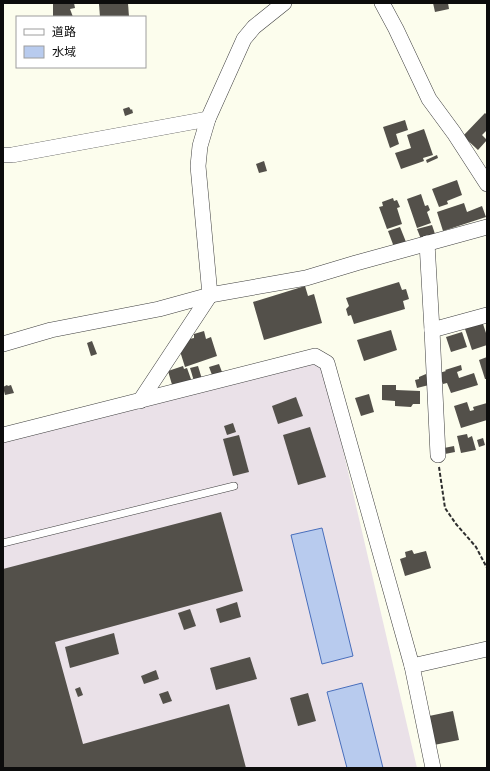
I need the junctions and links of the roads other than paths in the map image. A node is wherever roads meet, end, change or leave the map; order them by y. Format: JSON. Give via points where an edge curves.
{"nodes":[{"id":1,"x":284,"y":3,"type":"edge"},
{"id":2,"x":382,"y":3,"type":"edge"},
{"id":3,"x":208,"y":119,"type":"junction"},
{"id":4,"x":3,"y":155,"type":"edge"},
{"id":5,"x":487,"y":184,"type":"edge"},
{"id":6,"x":487,"y":227,"type":"edge"},
{"id":7,"x":427,"y":243,"type":"junction"},
{"id":8,"x":210,"y":295,"type":"junction"},
{"id":9,"x":487,"y":315,"type":"edge"},
{"id":10,"x":432,"y":330,"type":"junction"},
{"id":11,"x":3,"y":344,"type":"edge"},
{"id":12,"x":140,"y":401,"type":"junction"},
{"id":13,"x":3,"y":435,"type":"edge"},
{"id":14,"x":438,"y":455,"type":"road end"},
{"id":15,"x":234,"y":486,"type":"dead end"},
{"id":16,"x":3,"y":543,"type":"edge"},
{"id":17,"x":487,"y":649,"type":"edge"},
{"id":18,"x":412,"y":666,"type":"junction"},
{"id":19,"x":433,"y":768,"type":"edge"}],
"edges":[{"from":1,"to":3,"type":"street","via":[[254,27],[244,39]]},
{"from":2,"to":5,"type":"street","via":[[429,99]]},
{"from":3,"to":4,"type":"street"},
{"from":3,"to":8,"type":"street","via":[[200,146],[198,166]]},
{"from":6,"to":7,"type":"street"},
{"from":7,"to":8,"type":"street","via":[[306,278]]},
{"from":7,"to":10,"type":"street"},
{"from":8,"to":11,"type":"street","via":[[159,309],[51,330]]},
{"from":8,"to":12,"type":"street"},
{"from":9,"to":10,"type":"street"},
{"from":10,"to":14,"type":"street"},
{"from":12,"to":13,"type":"street"},
{"from":12,"to":18,"type":"street","via":[[315,356],[327,363]]},
{"from":15,"to":16,"type":"lane"},
{"from":17,"to":18,"type":"street"},
{"from":18,"to":19,"type":"street"}]}
